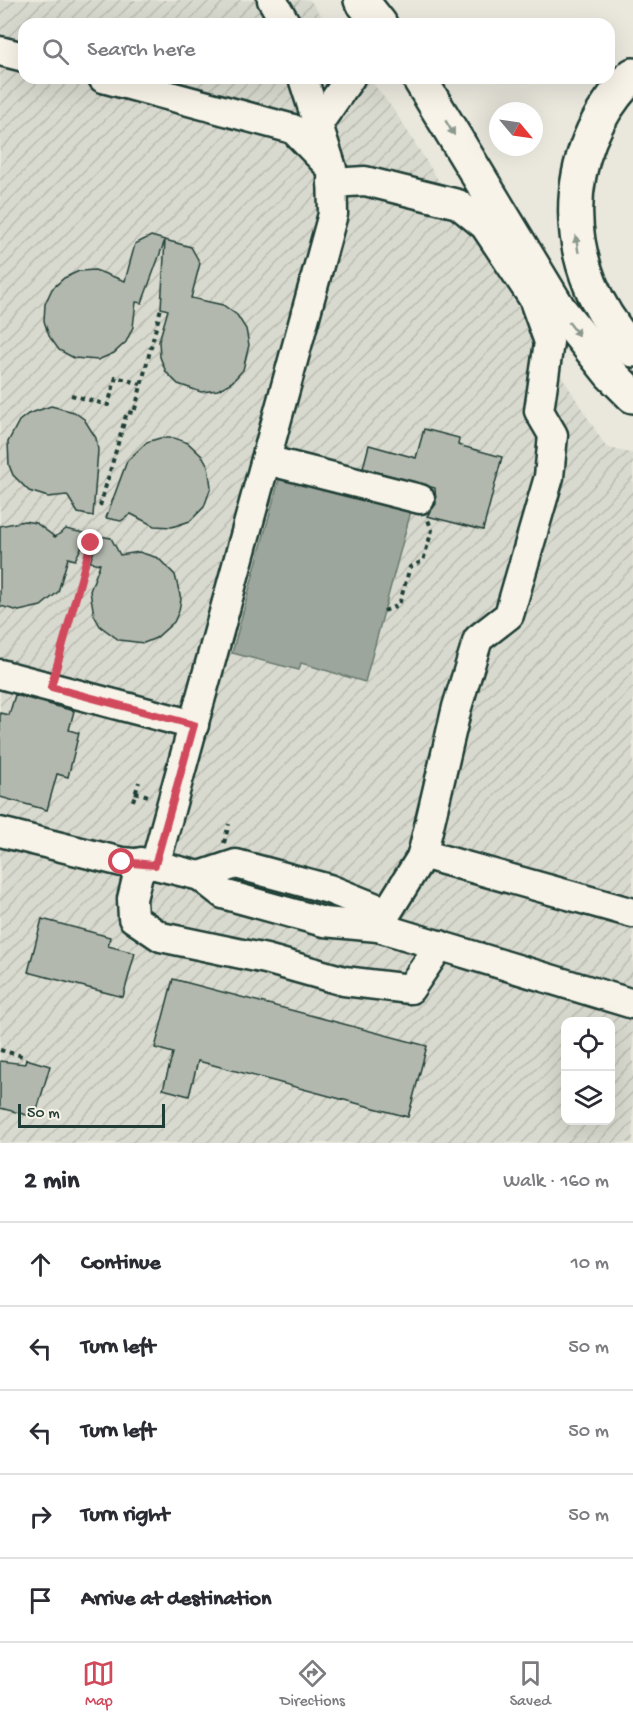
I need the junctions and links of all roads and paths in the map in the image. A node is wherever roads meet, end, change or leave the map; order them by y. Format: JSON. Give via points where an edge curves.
{"nodes":[{"id":1,"x":272,"y":0,"type":"edge"},
{"id":2,"x":361,"y":0,"type":"edge"},
{"id":3,"x":284,"y":18,"type":"edge"},
{"id":4,"x":375,"y":18,"type":"edge"},
{"id":5,"x":0,"y":51,"type":"edge"},
{"id":6,"x":18,"y":56,"type":"edge"},
{"id":7,"x":633,"y":75,"type":"edge"},
{"id":8,"x":125,"y":84,"type":"edge"},
{"id":9,"x":305,"y":84,"type":"edge"},
{"id":10,"x":346,"y":84,"type":"edge"},
{"id":11,"x":423,"y":84,"type":"edge"},
{"id":12,"x":318,"y":124,"type":"junction"},
{"id":13,"x":332,"y":176,"type":"junction"},
{"id":14,"x":161,"y":308,"type":"dead end"},
{"id":15,"x":633,"y":350,"type":"edge"},
{"id":16,"x":141,"y":384,"type":"junction"},
{"id":17,"x":71,"y":395,"type":"dead end"},
{"id":18,"x":633,"y":396,"type":"edge"},
{"id":19,"x":266,"y":460,"type":"junction"},
{"id":20,"x":420,"y":499,"type":"joint"},
{"id":21,"x":100,"y":506,"type":"dead end"},
{"id":22,"x":91,"y":543,"type":"dead end"},
{"id":23,"x":384,"y":611,"type":"dead end"},
{"id":24,"x":0,"y":674,"type":"edge"},
{"id":25,"x":51,"y":687,"type":"junction"},
{"id":26,"x":194,"y":725,"type":"junction"},
{"id":27,"x":139,"y":782,"type":"dead end"},
{"id":28,"x":133,"y":801,"type":"dead end"},
{"id":29,"x":229,"y":824,"type":"dead end"},
{"id":30,"x":0,"y":832,"type":"edge"},
{"id":31,"x":221,"y":854,"type":"dead end"},
{"id":32,"x":422,"y":854,"type":"junction"},
{"id":33,"x":148,"y":864,"type":"junction"},
{"id":34,"x":633,"y":913,"type":"edge"},
{"id":35,"x":382,"y":920,"type":"junction"},
{"id":36,"x":440,"y":945,"type":"junction"},
{"id":37,"x":633,"y":1004,"type":"edge"},
{"id":38,"x":0,"y":1050,"type":"edge"},
{"id":39,"x":26,"y":1057,"type":"dead end"}],
"edges":[{"from":1,"to":3,"type":"lane"},
{"from":2,"to":4,"type":"highway"},
{"from":5,"to":6,"type":"lane"},
{"from":15,"to":7,"type":"highway","one_way":true,"via":[[608,318],[582,264],[574,214],[578,177],[592,135],[606,107]]},
{"from":8,"to":13,"type":"lane","via":[[293,129]]},
{"from":9,"to":12,"type":"lane"},
{"from":10,"to":12,"type":"lane"},
{"from":11,"to":18,"type":"highway","one_way":true,"via":[[559,309]]},
{"from":12,"to":13,"type":"lane"},
{"from":13,"to":19,"type":"lane","via":[[333,214]]},
{"from":13,"to":32,"type":"lane","via":[[458,204],[485,226],[527,289],[549,342],[539,411],[553,435],[549,477],[508,615],[478,639],[457,707]]},
{"from":14,"to":16,"type":"path"},
{"from":16,"to":17,"type":"path","via":[[116,377],[108,405]]},
{"from":16,"to":21,"type":"path","via":[[134,413],[127,412]]},
{"from":19,"to":20,"type":"lane"},
{"from":19,"to":26,"type":"lane"},
{"from":20,"to":23,"type":"path","via":[[432,530],[423,561],[410,567],[399,605]]},
{"from":22,"to":25,"type":"path"},
{"from":24,"to":25,"type":"lane"},
{"from":25,"to":26,"type":"lane"},
{"from":26,"to":33,"type":"lane"},
{"from":27,"to":28,"type":"path"},
{"from":29,"to":31,"type":"path"},
{"from":30,"to":33,"type":"lane","via":[[122,862]]},
{"from":32,"to":34,"type":"lane"},
{"from":32,"to":35,"type":"lane"},
{"from":33,"to":35,"type":"lane","via":[[200,876],[223,894],[324,922]]},
{"from":33,"to":36,"type":"lane","via":[[132,898],[133,918],[162,937],[266,959],[344,981],[410,989]]},
{"from":35,"to":36,"type":"lane"},
{"from":36,"to":37,"type":"lane"},
{"from":38,"to":39,"type":"path"}]}
